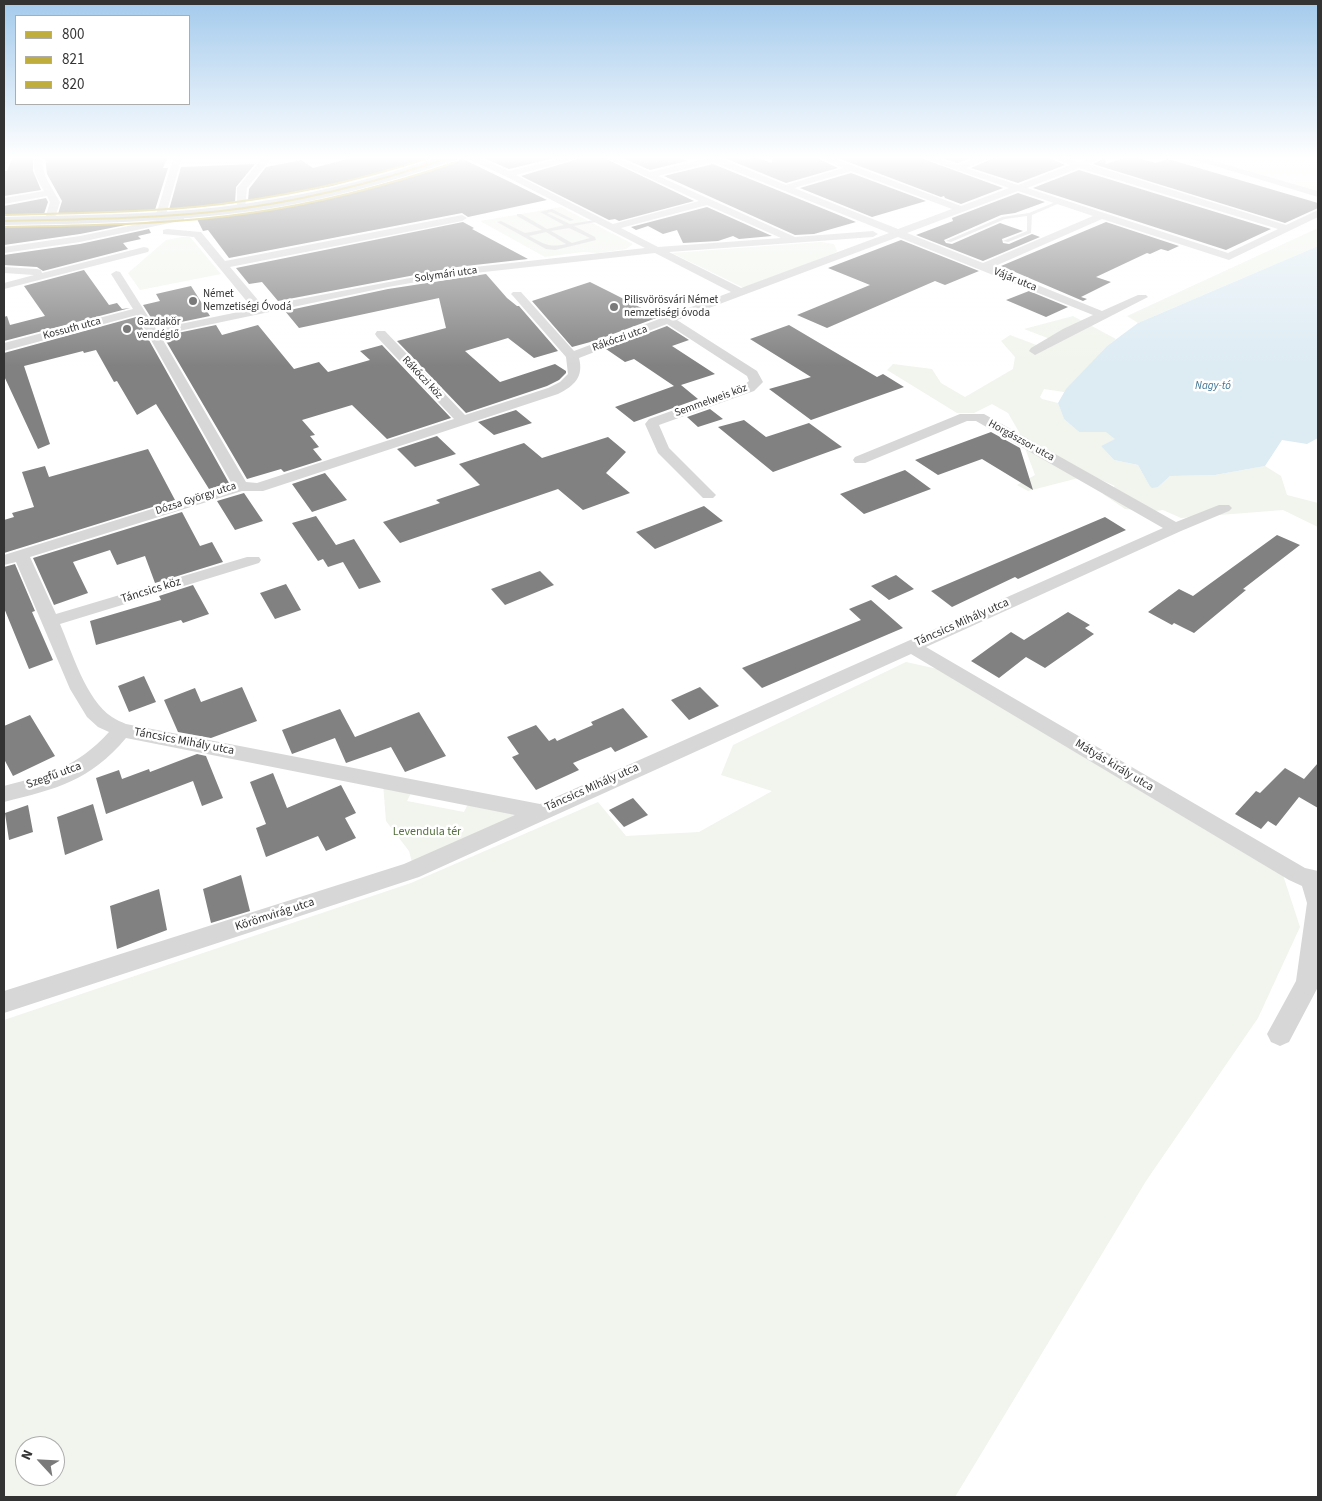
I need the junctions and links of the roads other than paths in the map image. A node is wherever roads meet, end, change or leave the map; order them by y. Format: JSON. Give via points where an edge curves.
{"nodes":[{"id":1,"x":139,"y":226,"type":"edge"},
{"id":2,"x":172,"y":226,"type":"edge"},
{"id":3,"x":421,"y":226,"type":"edge"},
{"id":4,"x":507,"y":226,"type":"edge"},
{"id":5,"x":540,"y":226,"type":"edge"},
{"id":6,"x":561,"y":226,"type":"edge"},
{"id":7,"x":575,"y":226,"type":"edge"},
{"id":8,"x":616,"y":226,"type":"edge"},
{"id":9,"x":765,"y":226,"type":"edge"},
{"id":10,"x":878,"y":226,"type":"edge"},
{"id":11,"x":914,"y":226,"type":"edge"},
{"id":12,"x":985,"y":226,"type":"edge"},
{"id":13,"x":1029,"y":226,"type":"edge"},
{"id":14,"x":1077,"y":226,"type":"edge"},
{"id":15,"x":1131,"y":226,"type":"edge"},
{"id":16,"x":1280,"y":226,"type":"edge"},
{"id":17,"x":1290,"y":226,"type":"edge"},
{"id":18,"x":612,"y":227,"type":"joint"},
{"id":19,"x":1286,"y":228,"type":"junction"},
{"id":20,"x":547,"y":230,"type":"junction"},
{"id":21,"x":895,"y":233,"type":"junction"},
{"id":22,"x":524,"y":235,"type":"junction"},
{"id":23,"x":795,"y":240,"type":"junction"},
{"id":24,"x":155,"y":241,"type":"junction"},
{"id":25,"x":949,"y":241,"type":"dead end"},
{"id":26,"x":1006,"y":241,"type":"dead end"},
{"id":27,"x":572,"y":245,"type":"junction"},
{"id":28,"x":4,"y":250,"type":"edge"},
{"id":29,"x":656,"y":250,"type":"junction"},
{"id":30,"x":224,"y":265,"type":"junction"},
{"id":31,"x":984,"y":267,"type":"junction"},
{"id":32,"x":4,"y":270,"type":"edge"},
{"id":33,"x":54,"y":274,"type":"junction"},
{"id":34,"x":116,"y":274,"type":"junction"},
{"id":35,"x":4,"y":286,"type":"edge"},
{"id":36,"x":741,"y":292,"type":"junction"},
{"id":37,"x":518,"y":294,"type":"dead end"},
{"id":38,"x":1142,"y":297,"type":"dead end"},
{"id":39,"x":260,"y":310,"type":"junction"},
{"id":40,"x":140,"y":311,"type":"junction"},
{"id":41,"x":1102,"y":316,"type":"junction"},
{"id":42,"x":670,"y":320,"type":"junction"},
{"id":43,"x":152,"y":333,"type":"junction"},
{"id":44,"x":381,"y":334,"type":"dead end"},
{"id":45,"x":4,"y":347,"type":"edge"},
{"id":46,"x":1035,"y":351,"type":"dead end"},
{"id":47,"x":572,"y":356,"type":"junction"},
{"id":48,"x":463,"y":422,"type":"junction"},
{"id":49,"x":860,"y":460,"type":"dead end"},
{"id":50,"x":241,"y":486,"type":"junction"},
{"id":51,"x":708,"y":495,"type":"dead end"},
{"id":52,"x":1224,"y":508,"type":"dead end"},
{"id":53,"x":1175,"y":528,"type":"junction"},
{"id":54,"x":21,"y":554,"type":"junction"},
{"id":55,"x":4,"y":560,"type":"edge"},
{"id":56,"x":253,"y":560,"type":"dead end"},
{"id":57,"x":49,"y":622,"type":"junction"},
{"id":58,"x":911,"y":646,"type":"junction"},
{"id":59,"x":122,"y":730,"type":"junction"},
{"id":60,"x":4,"y":794,"type":"edge"},
{"id":61,"x":540,"y":812,"type":"junction"},
{"id":62,"x":1315,"y":880,"type":"edge"},
{"id":63,"x":4,"y":1002,"type":"edge"},
{"id":64,"x":1280,"y":1034,"type":"dead end"}],
"edges":[{"from":1,"to":28,"type":"street"},
{"from":2,"to":24,"type":"street"},
{"from":3,"to":30,"type":"street"},
{"from":4,"to":22,"type":"lane"},
{"from":5,"to":20,"type":"lane"},
{"from":6,"to":20,"type":"lane"},
{"from":7,"to":27,"type":"lane","via":[[594,240]]},
{"from":8,"to":18,"type":"street"},
{"from":9,"to":23,"type":"street"},
{"from":10,"to":21,"type":"street","name":"Vájár utca"},
{"from":11,"to":21,"type":"street","name":"Rákóczi utca"},
{"from":12,"to":25,"type":"lane"},
{"from":13,"to":26,"type":"lane","via":[[1029,232]]},
{"from":14,"to":31,"type":"street"},
{"from":15,"to":19,"type":"street","via":[[1228,257]]},
{"from":16,"to":19,"type":"street"},
{"from":17,"to":19,"type":"street"},
{"from":18,"to":29,"type":"street"},
{"from":20,"to":22,"type":"lane"},
{"from":20,"to":27,"type":"lane"},
{"from":21,"to":23,"type":"street","name":"Solymári utca"},
{"from":21,"to":31,"type":"street","name":"Vájár utca"},
{"from":21,"to":36,"type":"street","name":"Rákóczi utca"},
{"from":22,"to":27,"type":"lane","via":[[546,247]]},
{"from":23,"to":29,"type":"street","name":"Solymári utca"},
{"from":24,"to":30,"type":"street","via":[[198,234]]},
{"from":24,"to":33,"type":"street"},
{"from":24,"to":34,"type":"street"},
{"from":29,"to":36,"type":"street"},
{"from":29,"to":39,"type":"street","name":"Solymári utca","via":[[457,272]]},
{"from":30,"to":39,"type":"street"},
{"from":31,"to":41,"type":"street","name":"Vájár utca"},
{"from":32,"to":33,"type":"street"},
{"from":33,"to":34,"type":"street","via":[[82,270]]},
{"from":33,"to":35,"type":"street"},
{"from":34,"to":40,"type":"street","name":"Dózsa György utca"},
{"from":36,"to":42,"type":"street","name":"Rákóczi utca"},
{"from":37,"to":47,"type":"street"},
{"from":38,"to":41,"type":"street"},
{"from":39,"to":43,"type":"street","name":"Solymári utca"},
{"from":40,"to":43,"type":"street","name":"Dózsa György utca"},
{"from":40,"to":45,"type":"street","name":"Kossuth utca"},
{"from":41,"to":46,"type":"street"},
{"from":42,"to":47,"type":"street","name":"Rákóczi utca"},
{"from":42,"to":51,"type":"street","name":"Semmelweis köz","via":[[752,374],[756,382],[750,388],[652,424],[663,450]]},
{"from":43,"to":50,"type":"street","name":"Dózsa György utca"},
{"from":44,"to":48,"type":"street","name":"Rákóczi köz"},
{"from":47,"to":48,"type":"street","via":[[576,369],[573,379],[564,386]]},
{"from":48,"to":50,"type":"street","via":[[258,488]]},
{"from":49,"to":53,"type":"street","name":"Horgászsor utca","via":[[965,417],[978,417]]},
{"from":50,"to":54,"type":"street","name":"Dózsa György utca"},
{"from":52,"to":53,"type":"street","name":"Táncsics Mihály utca"},
{"from":53,"to":58,"type":"street","name":"Táncsics Mihály utca"},
{"from":54,"to":55,"type":"street","name":"Dózsa György utca"},
{"from":54,"to":57,"type":"street","name":"Táncsics Mihály utca"},
{"from":56,"to":57,"type":"street","name":"Táncsics köz"},
{"from":57,"to":59,"type":"street","name":"Táncsics Mihály utca","via":[[79,689],[94,712]]},
{"from":58,"to":61,"type":"street","name":"Táncsics Mihály utca"},
{"from":58,"to":62,"type":"street","name":"Mátyás király utca","via":[[1297,874]]},
{"from":59,"to":60,"type":"street","name":"Szegfű utca","via":[[88,764],[68,774]]},
{"from":59,"to":61,"type":"street","name":"Táncsics Mihály utca"},
{"from":61,"to":63,"type":"street","name":"Körömvirág utca","via":[[411,871]]},
{"from":62,"to":64,"type":"street","via":[[1318,902],[1308,983]]}]}
